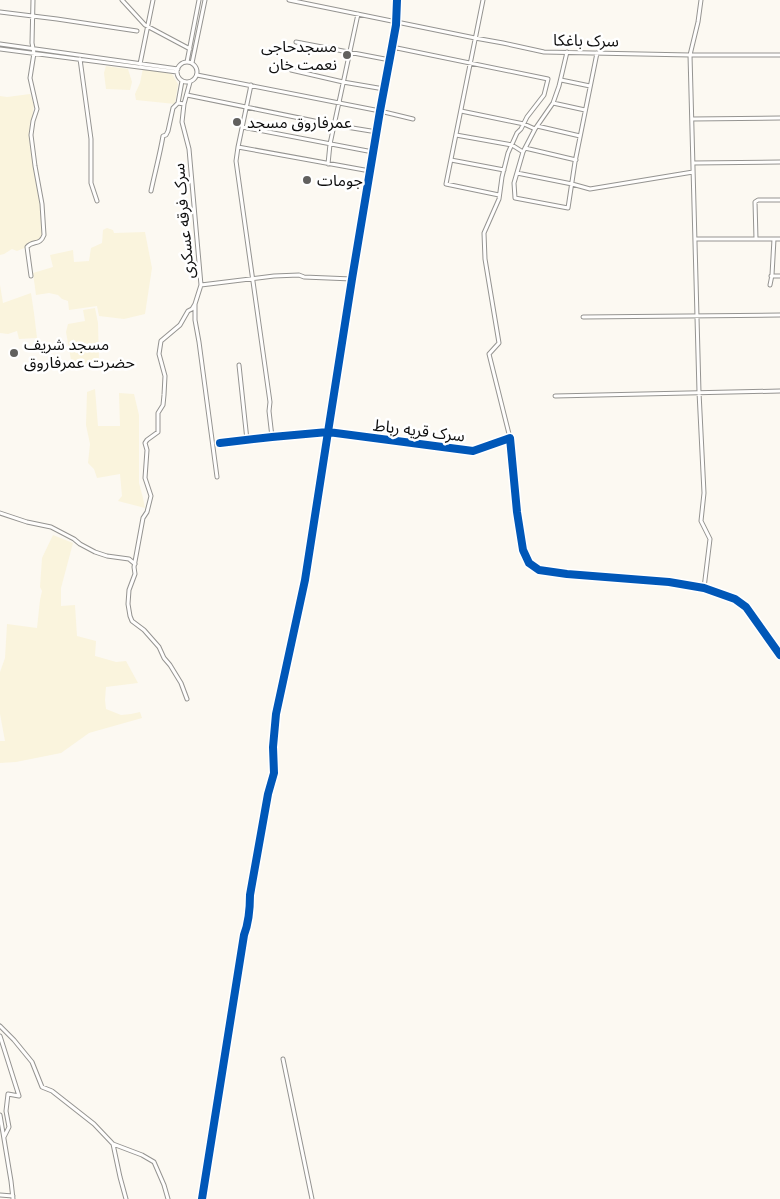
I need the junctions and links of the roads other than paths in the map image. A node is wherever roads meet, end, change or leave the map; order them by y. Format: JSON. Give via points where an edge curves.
{"nodes":[{"id":1,"x":34,"y":0,"type":"edge"},
{"id":2,"x":122,"y":0,"type":"edge"},
{"id":3,"x":154,"y":0,"type":"edge"},
{"id":4,"x":199,"y":0,"type":"edge"},
{"id":5,"x":204,"y":0,"type":"edge"},
{"id":6,"x":289,"y":0,"type":"edge"},
{"id":7,"x":397,"y":0,"type":"edge"},
{"id":8,"x":483,"y":0,"type":"edge"},
{"id":9,"x":701,"y":0,"type":"edge"},
{"id":10,"x":0,"y":12,"type":"edge"},
{"id":11,"x":358,"y":14,"type":"junction"},
{"id":12,"x":32,"y":16,"type":"junction"},
{"id":13,"x":395,"y":21,"type":"junction"},
{"id":14,"x":148,"y":26,"type":"junction"},
{"id":15,"x":137,"y":31,"type":"dead end"},
{"id":16,"x":475,"y":38,"type":"junction"},
{"id":17,"x":296,"y":42,"type":"dead end"},
{"id":18,"x":0,"y":44,"type":"edge"},
{"id":19,"x":392,"y":47,"type":"junction"},
{"id":20,"x":0,"y":49,"type":"edge"},
{"id":21,"x":190,"y":49,"type":"junction"},
{"id":22,"x":34,"y":51,"type":"junction"},
{"id":23,"x":350,"y":52,"type":"junction"},
{"id":24,"x":567,"y":52,"type":"junction"},
{"id":25,"x":596,"y":53,"type":"junction"},
{"id":26,"x":690,"y":55,"type":"junction"},
{"id":27,"x":780,"y":56,"type":"edge"},
{"id":28,"x":80,"y":59,"type":"junction"},
{"id":29,"x":390,"y":60,"type":"junction"},
{"id":30,"x":187,"y":62,"type":"junction"},
{"id":31,"x":471,"y":63,"type":"junction"},
{"id":32,"x":140,"y":64,"type":"junction"},
{"id":33,"x":192,"y":64,"type":"junction"},
{"id":34,"x":291,"y":70,"type":"dead end"},
{"id":35,"x":178,"y":71,"type":"junction"},
{"id":36,"x":197,"y":74,"type":"junction"},
{"id":37,"x":561,"y":80,"type":"junction"},
{"id":38,"x":182,"y":81,"type":"junction"},
{"id":39,"x":190,"y":82,"type":"junction"},
{"id":40,"x":343,"y":82,"type":"junction"},
{"id":41,"x":251,"y":85,"type":"junction"},
{"id":42,"x":590,"y":86,"type":"junction"},
{"id":43,"x":384,"y":89,"type":"junction"},
{"id":44,"x":187,"y":95,"type":"junction"},
{"id":45,"x":178,"y":103,"type":"junction"},
{"id":46,"x":339,"y":103,"type":"junction"},
{"id":47,"x":184,"y":104,"type":"junction"},
{"id":48,"x":553,"y":104,"type":"junction"},
{"id":49,"x":247,"y":107,"type":"junction"},
{"id":50,"x":585,"y":110,"type":"junction"},
{"id":51,"x":380,"y":111,"type":"junction"},
{"id":52,"x":461,"y":111,"type":"junction"},
{"id":53,"x":692,"y":118,"type":"junction"},
{"id":54,"x":780,"y":118,"type":"edge"},
{"id":55,"x":413,"y":119,"type":"dead end"},
{"id":56,"x":524,"y":124,"type":"junction"},
{"id":57,"x":334,"y":125,"type":"junction"},
{"id":58,"x":242,"y":127,"type":"junction"},
{"id":59,"x":536,"y":128,"type":"junction"},
{"id":60,"x":377,"y":132,"type":"junction"},
{"id":61,"x":456,"y":135,"type":"junction"},
{"id":62,"x":580,"y":136,"type":"junction"},
{"id":63,"x":330,"y":144,"type":"junction"},
{"id":64,"x":512,"y":145,"type":"junction"},
{"id":65,"x":238,"y":147,"type":"junction"},
{"id":66,"x":524,"y":150,"type":"junction"},
{"id":67,"x":373,"y":152,"type":"junction"},
{"id":68,"x":451,"y":160,"type":"junction"},
{"id":69,"x":576,"y":160,"type":"junction"},
{"id":70,"x":780,"y":162,"type":"edge"},
{"id":71,"x":693,"y":163,"type":"junction"},
{"id":72,"x":328,"y":164,"type":"junction"},
{"id":73,"x":504,"y":170,"type":"junction"},
{"id":74,"x":370,"y":171,"type":"junction"},
{"id":75,"x":693,"y":172,"type":"junction"},
{"id":76,"x":517,"y":173,"type":"junction"},
{"id":77,"x":572,"y":184,"type":"junction"},
{"id":78,"x":151,"y":191,"type":"dead end"},
{"id":79,"x":500,"y":195,"type":"junction"},
{"id":80,"x":780,"y":200,"type":"edge"},
{"id":81,"x":97,"y":201,"type":"dead end"},
{"id":82,"x":694,"y":239,"type":"junction"},
{"id":83,"x":756,"y":239,"type":"junction"},
{"id":84,"x":774,"y":239,"type":"junction"},
{"id":85,"x":780,"y":239,"type":"edge"},
{"id":86,"x":31,"y":276,"type":"dead end"},
{"id":87,"x":771,"y":276,"type":"junction"},
{"id":88,"x":780,"y":276,"type":"edge"},
{"id":89,"x":254,"y":279,"type":"junction"},
{"id":90,"x":352,"y":279,"type":"junction"},
{"id":91,"x":201,"y":285,"type":"junction"},
{"id":92,"x":770,"y":285,"type":"dead end"},
{"id":93,"x":195,"y":304,"type":"junction"},
{"id":94,"x":780,"y":315,"type":"edge"},
{"id":95,"x":697,"y":316,"type":"junction"},
{"id":96,"x":583,"y":317,"type":"dead end"},
{"id":97,"x":238,"y":365,"type":"dead end"},
{"id":98,"x":780,"y":391,"type":"edge"},
{"id":99,"x":699,"y":392,"type":"junction"},
{"id":100,"x":555,"y":396,"type":"dead end"},
{"id":101,"x":328,"y":432,"type":"junction"},
{"id":102,"x":272,"y":437,"type":"junction"},
{"id":103,"x":510,"y":438,"type":"junction"},
{"id":104,"x":247,"y":440,"type":"junction"},
{"id":105,"x":220,"y":443,"type":"dead end"},
{"id":106,"x":217,"y":477,"type":"dead end"},
{"id":107,"x":0,"y":513,"type":"edge"},
{"id":108,"x":136,"y":564,"type":"junction"},
{"id":109,"x":704,"y":588,"type":"junction"},
{"id":110,"x":780,"y":655,"type":"edge"},
{"id":111,"x":187,"y":699,"type":"dead end"},
{"id":112,"x":0,"y":1026,"type":"edge"},
{"id":113,"x":0,"y":1036,"type":"edge"},
{"id":114,"x":283,"y":1059,"type":"dead end"},
{"id":115,"x":0,"y":1115,"type":"edge"},
{"id":116,"x":4,"y":1137,"type":"junction"},
{"id":117,"x":113,"y":1144,"type":"junction"},
{"id":118,"x":0,"y":1195,"type":"edge"},
{"id":119,"x":13,"y":1198,"type":"edge"},
{"id":120,"x":126,"y":1199,"type":"edge"},
{"id":121,"x":168,"y":1199,"type":"edge"},
{"id":122,"x":202,"y":1199,"type":"edge"},
{"id":123,"x":312,"y":1199,"type":"edge"}],
"edges":[{"from":1,"to":12,"type":"street"},
{"from":2,"to":14,"type":"street"},
{"from":3,"to":14,"type":"street"},
{"from":4,"to":21,"type":"street"},
{"from":5,"to":33,"type":"street"},
{"from":6,"to":11,"type":"street","name":"سرک باغکا"},
{"from":7,"to":13,"type":"street"},
{"from":8,"to":16,"type":"street"},
{"from":9,"to":26,"type":"street"},
{"from":10,"to":12,"type":"street"},
{"from":11,"to":13,"type":"street","name":"سرک باغکا"},
{"from":11,"to":23,"type":"street"},
{"from":12,"to":15,"type":"street"},
{"from":12,"to":22,"type":"street"},
{"from":13,"to":16,"type":"street","name":"سرک باغکا"},
{"from":13,"to":19,"type":"street"},
{"from":14,"to":21,"type":"street"},
{"from":14,"to":32,"type":"street"},
{"from":16,"to":24,"type":"street","name":"سرک باغکا","via":[[544,52]]},
{"from":16,"to":31,"type":"street"},
{"from":17,"to":23,"type":"street"},
{"from":18,"to":22,"type":"street"},
{"from":19,"to":29,"type":"street"},
{"from":19,"to":31,"type":"street"},
{"from":20,"to":22,"type":"street"},
{"from":21,"to":30,"type":"street"},
{"from":22,"to":28,"type":"street"},
{"from":22,"to":32,"type":"street"},
{"from":22,"to":86,"type":"street","via":[[30,78],[37,109],[31,135],[44,235],[42,240],[29,244],[27,248]]},
{"from":23,"to":29,"type":"street"},
{"from":23,"to":40,"type":"street"},
{"from":24,"to":25,"type":"street","name":"سرک باغکا"},
{"from":24,"to":37,"type":"street"},
{"from":25,"to":26,"type":"street","name":"سرک باغکا"},
{"from":25,"to":42,"type":"street"},
{"from":26,"to":27,"type":"street","name":"سرک باغکا"},
{"from":26,"to":53,"type":"street"},
{"from":28,"to":35,"type":"street"},
{"from":28,"to":81,"type":"street","via":[[91,139],[91,183]]},
{"from":29,"to":43,"type":"street"},
{"from":30,"to":33,"type":"street"},
{"from":30,"to":35,"type":"street","via":[[181,64]]},
{"from":31,"to":52,"type":"street"},
{"from":31,"to":56,"type":"street","via":[[548,79],[544,95]]},
{"from":32,"to":35,"type":"street"},
{"from":33,"to":36,"type":"street"},
{"from":34,"to":40,"type":"street"},
{"from":35,"to":38,"type":"street"},
{"from":36,"to":39,"type":"street"},
{"from":36,"to":41,"type":"street"},
{"from":37,"to":42,"type":"street"},
{"from":37,"to":48,"type":"street"},
{"from":38,"to":39,"type":"street"},
{"from":38,"to":45,"type":"street"},
{"from":39,"to":44,"type":"street","name":"سرک فرقه عسکری"},
{"from":40,"to":43,"type":"street"},
{"from":40,"to":46,"type":"street"},
{"from":41,"to":46,"type":"street"},
{"from":41,"to":49,"type":"street"},
{"from":42,"to":50,"type":"street"},
{"from":43,"to":51,"type":"street"},
{"from":44,"to":47,"type":"street","name":"سرک فرقه عسکری"},
{"from":44,"to":49,"type":"street"},
{"from":45,"to":47,"type":"street"},
{"from":45,"to":78,"type":"street","via":[[173,108],[168,132],[163,136]]},
{"from":46,"to":51,"type":"street"},
{"from":46,"to":57,"type":"street"},
{"from":47,"to":91,"type":"street","name":"سرک فرقه عسکری","via":[[182,122],[189,149]]},
{"from":48,"to":50,"type":"street"},
{"from":48,"to":59,"type":"street"},
{"from":49,"to":57,"type":"street"},
{"from":49,"to":58,"type":"street"},
{"from":50,"to":62,"type":"street"},
{"from":51,"to":55,"type":"street"},
{"from":51,"to":60,"type":"street"},
{"from":52,"to":56,"type":"street"},
{"from":52,"to":61,"type":"street"},
{"from":53,"to":54,"type":"street"},
{"from":53,"to":71,"type":"street"},
{"from":56,"to":59,"type":"street"},
{"from":56,"to":64,"type":"street"},
{"from":57,"to":60,"type":"street"},
{"from":57,"to":63,"type":"street"},
{"from":58,"to":63,"type":"street"},
{"from":58,"to":65,"type":"street"},
{"from":59,"to":62,"type":"street"},
{"from":59,"to":66,"type":"street"},
{"from":60,"to":67,"type":"street"},
{"from":61,"to":64,"type":"street"},
{"from":61,"to":68,"type":"street"},
{"from":62,"to":69,"type":"street"},
{"from":63,"to":67,"type":"street"},
{"from":63,"to":72,"type":"street"},
{"from":64,"to":66,"type":"street"},
{"from":64,"to":73,"type":"street"},
{"from":65,"to":72,"type":"street"},
{"from":65,"to":89,"type":"street","via":[[236,161]]},
{"from":66,"to":69,"type":"street"},
{"from":66,"to":76,"type":"street"},
{"from":67,"to":74,"type":"street"},
{"from":68,"to":73,"type":"street"},
{"from":68,"to":79,"type":"street","via":[[446,184]]},
{"from":69,"to":77,"type":"street"},
{"from":70,"to":71,"type":"street"},
{"from":71,"to":75,"type":"street"},
{"from":72,"to":74,"type":"street"},
{"from":73,"to":79,"type":"street"},
{"from":74,"to":90,"type":"street"},
{"from":75,"to":77,"type":"street","via":[[590,189]]},
{"from":75,"to":82,"type":"street"},
{"from":76,"to":77,"type":"street"},
{"from":76,"to":77,"type":"street","via":[[515,198],[568,208]]},
{"from":79,"to":103,"type":"street","via":[[484,234],[485,259],[499,343],[489,354]]},
{"from":80,"to":83,"type":"street","via":[[756,202]]},
{"from":82,"to":83,"type":"street"},
{"from":82,"to":95,"type":"street"},
{"from":83,"to":84,"type":"street"},
{"from":84,"to":85,"type":"street"},
{"from":84,"to":87,"type":"street"},
{"from":87,"to":88,"type":"street"},
{"from":87,"to":92,"type":"street"},
{"from":89,"to":90,"type":"street","via":[[299,275]]},
{"from":89,"to":91,"type":"street"},
{"from":89,"to":102,"type":"street"},
{"from":90,"to":101,"type":"street"},
{"from":91,"to":93,"type":"street","name":"سرک فرقه عسکری"},
{"from":93,"to":106,"type":"street","name":"سرک فرقه عسکری"},
{"from":93,"to":108,"type":"street","via":[[180,325],[161,341],[165,376],[163,405],[158,413],[158,432],[145,443],[148,450],[145,478],[151,496]]},
{"from":94,"to":95,"type":"street"},
{"from":95,"to":96,"type":"street"},
{"from":95,"to":99,"type":"street"},
{"from":97,"to":104,"type":"street"},
{"from":98,"to":99,"type":"street"},
{"from":99,"to":100,"type":"street"},
{"from":99,"to":109,"type":"street","via":[[704,493],[701,521],[710,539]]},
{"from":101,"to":102,"type":"street","name":"سرک قریه رباط"},
{"from":101,"to":103,"type":"street","name":"سرک قریه رباط","via":[[473,451]]},
{"from":101,"to":122,"type":"street","via":[[305,580],[276,714],[274,773],[250,895],[248,925]]},
{"from":102,"to":104,"type":"street","name":"سرک قریه رباط"},
{"from":103,"to":109,"type":"street","via":[[522,550],[529,564],[539,570],[567,574]]},
{"from":104,"to":105,"type":"street","name":"سرک قریه رباط"},
{"from":107,"to":108,"type":"street","via":[[51,527],[95,552],[129,559]]},
{"from":108,"to":111,"type":"street","via":[[129,590],[130,616],[159,647]]},
{"from":109,"to":110,"type":"street","via":[[735,599],[746,607]]},
{"from":112,"to":117,"type":"street","via":[[32,1062],[42,1087],[52,1091],[94,1124]]},
{"from":113,"to":116,"type":"street","via":[[19,1096],[8,1094],[6,1111],[9,1126]]},
{"from":114,"to":123,"type":"street"},
{"from":115,"to":116,"type":"street"},
{"from":116,"to":119,"type":"street"},
{"from":117,"to":120,"type":"street"},
{"from":117,"to":121,"type":"street","via":[[154,1162]]},
{"from":118,"to":119,"type":"street"}]}
